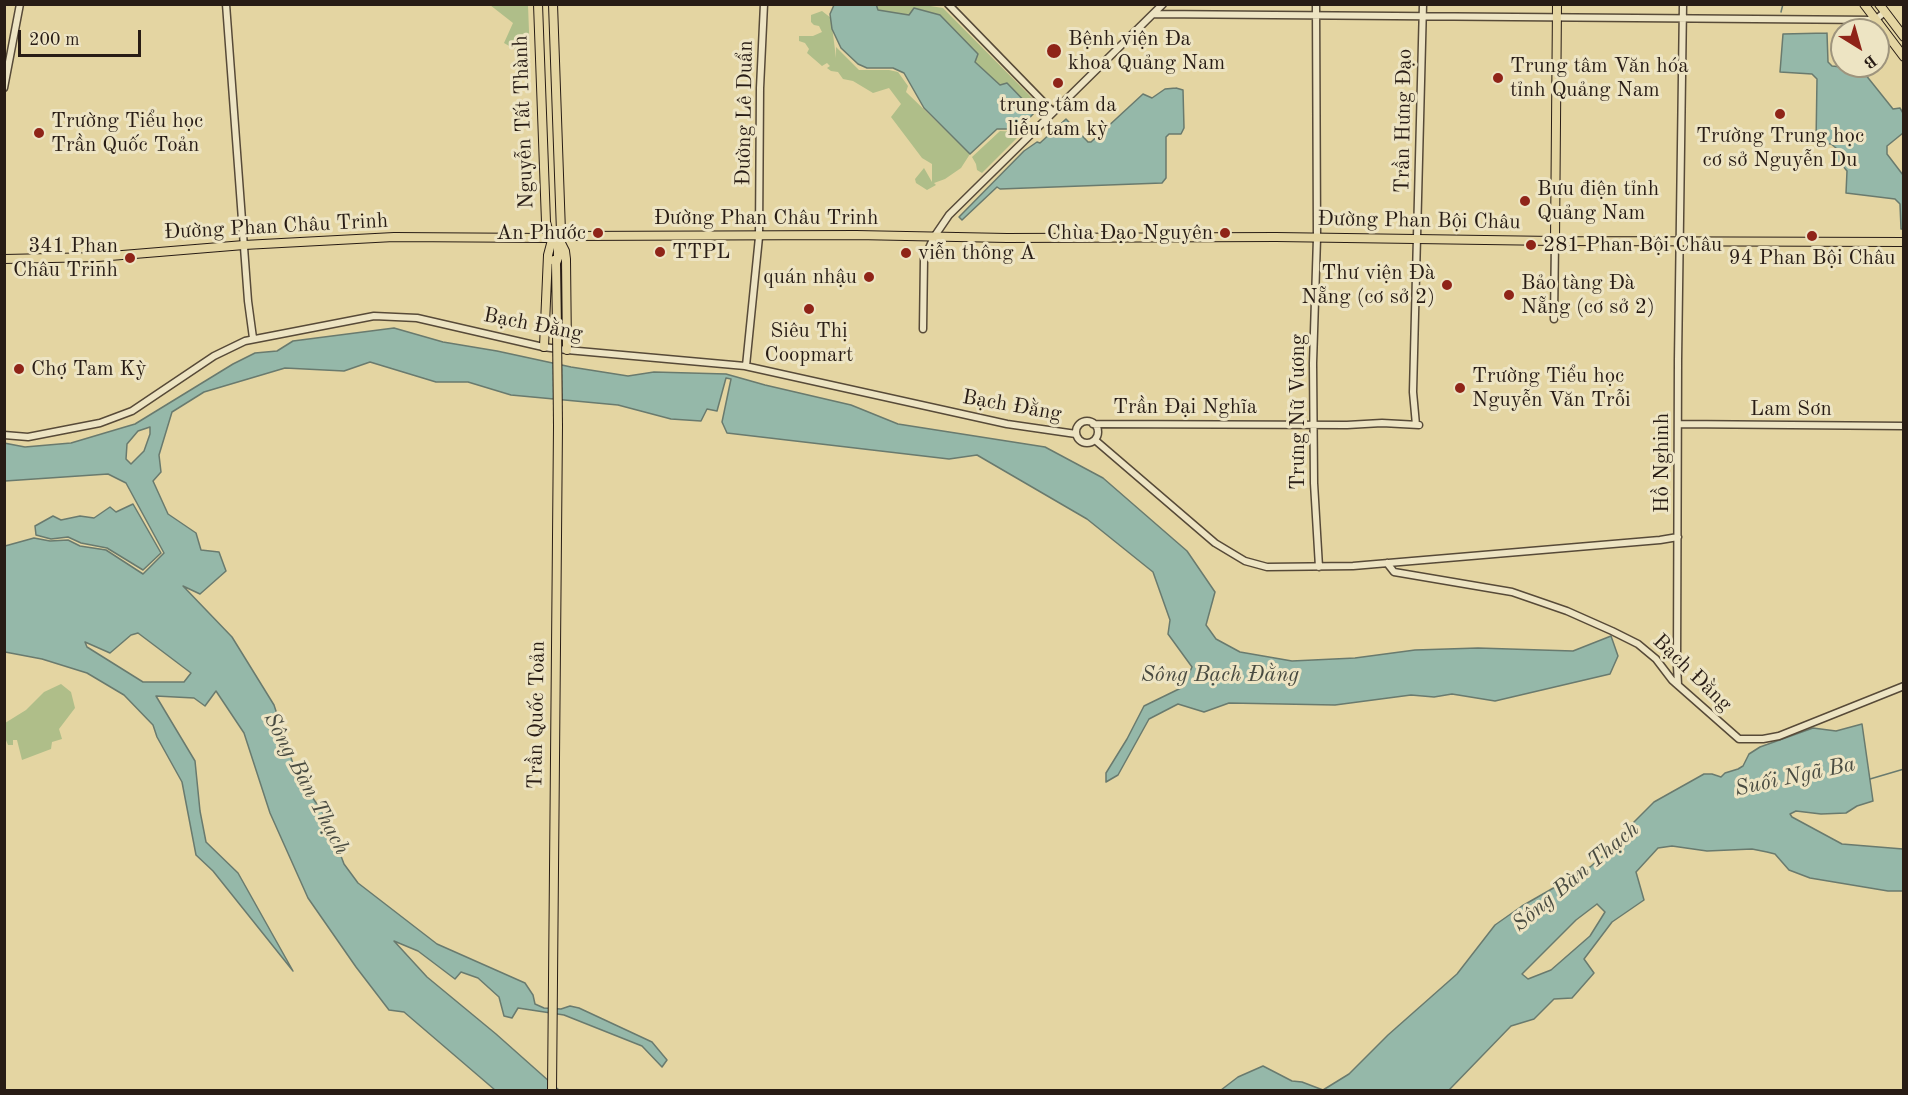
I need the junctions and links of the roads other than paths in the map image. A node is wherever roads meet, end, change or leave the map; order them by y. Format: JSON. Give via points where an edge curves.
{"nodes":[{"id":1,"x":20,"y":4,"type":"edge"},
{"id":2,"x":226,"y":4,"type":"edge"},
{"id":3,"x":538,"y":4,"type":"edge"},
{"id":4,"x":553,"y":4,"type":"edge"},
{"id":5,"x":764,"y":4,"type":"edge"},
{"id":6,"x":948,"y":4,"type":"edge"},
{"id":7,"x":1163,"y":4,"type":"edge"},
{"id":8,"x":1316,"y":4,"type":"edge"},
{"id":9,"x":1422,"y":4,"type":"edge"},
{"id":10,"x":1557,"y":4,"type":"edge"},
{"id":11,"x":1683,"y":4,"type":"edge"},
{"id":12,"x":1863,"y":4,"type":"edge"},
{"id":13,"x":1879,"y":4,"type":"edge"},
{"id":14,"x":1885,"y":12,"type":"junction"},
{"id":15,"x":1154,"y":14,"type":"junction"},
{"id":16,"x":1316,"y":16,"type":"junction"},
{"id":17,"x":1422,"y":16,"type":"junction"},
{"id":18,"x":1557,"y":18,"type":"junction"},
{"id":19,"x":1874,"y":18,"type":"edge"},
{"id":20,"x":1878,"y":18,"type":"edge"},
{"id":21,"x":1683,"y":19,"type":"junction"},
{"id":22,"x":1830,"y":20,"type":"edge"},
{"id":23,"x":1904,"y":37,"type":"edge"},
{"id":24,"x":1890,"y":39,"type":"edge"},
{"id":25,"x":1904,"y":57,"type":"edge"},
{"id":26,"x":4,"y":88,"type":"edge"},
{"id":27,"x":1053,"y":112,"type":"junction"},
{"id":28,"x":759,"y":237,"type":"junction"},
{"id":29,"x":934,"y":237,"type":"junction"},
{"id":30,"x":556,"y":238,"type":"junction"},
{"id":31,"x":1317,"y":238,"type":"junction"},
{"id":32,"x":1417,"y":238,"type":"junction"},
{"id":33,"x":1681,"y":240,"type":"junction"},
{"id":34,"x":1555,"y":241,"type":"junction"},
{"id":35,"x":1904,"y":242,"type":"edge"},
{"id":36,"x":244,"y":245,"type":"junction"},
{"id":37,"x":4,"y":259,"type":"edge"},
{"id":38,"x":1554,"y":320,"type":"dead end"},
{"id":39,"x":923,"y":329,"type":"dead end"},
{"id":40,"x":253,"y":338,"type":"junction"},
{"id":41,"x":544,"y":347,"type":"junction"},
{"id":42,"x":567,"y":350,"type":"junction"},
{"id":43,"x":746,"y":366,"type":"junction"},
{"id":44,"x":1093,"y":424,"type":"junction"},
{"id":45,"x":1678,"y":424,"type":"junction"},
{"id":46,"x":1314,"y":425,"type":"junction"},
{"id":47,"x":1418,"y":425,"type":"joint"},
{"id":48,"x":1904,"y":426,"type":"edge"},
{"id":49,"x":1076,"y":434,"type":"junction"},
{"id":50,"x":4,"y":435,"type":"edge"},
{"id":51,"x":1095,"y":440,"type":"junction"},
{"id":52,"x":1678,"y":537,"type":"junction"},
{"id":53,"x":1388,"y":563,"type":"junction"},
{"id":54,"x":1318,"y":567,"type":"junction"},
{"id":55,"x":1678,"y":686,"type":"junction"},
{"id":56,"x":1904,"y":686,"type":"edge"},
{"id":57,"x":552,"y":1090,"type":"edge"}],
"edges":[{"from":1,"to":26,"type":"street"},
{"from":2,"to":36,"type":"street"},
{"from":3,"to":30,"type":"main road","name":"Nguyễn Tất Thành","via":[[546,222]]},
{"from":4,"to":30,"type":"main road","name":"Nguyễn Tất Thành"},
{"from":5,"to":28,"type":"street","name":"Đường Lê Duẩn"},
{"from":6,"to":27,"type":"street"},
{"from":7,"to":15,"type":"street"},
{"from":8,"to":16,"type":"street","name":"Trưng Nữ Vương"},
{"from":9,"to":17,"type":"street","name":"Trần Hưng Đạo"},
{"from":10,"to":18,"type":"main road"},
{"from":11,"to":21,"type":"street","name":"Hồ Nghinh"},
{"from":12,"to":19,"type":"main road"},
{"from":13,"to":14,"type":"main road"},
{"from":14,"to":20,"type":"street"},
{"from":14,"to":23,"type":"main road"},
{"from":15,"to":16,"type":"street"},
{"from":15,"to":27,"type":"street"},
{"from":16,"to":17,"type":"street"},
{"from":16,"to":31,"type":"street","name":"Trưng Nữ Vương"},
{"from":17,"to":18,"type":"street"},
{"from":17,"to":32,"type":"street","name":"Trần Hưng Đạo"},
{"from":18,"to":21,"type":"street"},
{"from":18,"to":34,"type":"main road"},
{"from":21,"to":22,"type":"street"},
{"from":21,"to":33,"type":"street","name":"Hồ Nghinh"},
{"from":24,"to":25,"type":"main road"},
{"from":27,"to":29,"type":"street","via":[[949,214]]},
{"from":28,"to":29,"type":"main road","name":"Đường Phan Châu Trinh"},
{"from":28,"to":30,"type":"main road","name":"Đường Phan Châu Trinh"},
{"from":28,"to":43,"type":"street","name":"Đường Lê Duẩn"},
{"from":29,"to":31,"type":"main road","name":"Đường Phan Bội Châu"},
{"from":29,"to":39,"type":"street","via":[[924,259]]},
{"from":30,"to":36,"type":"main road","name":"Đường Phan Châu Trinh","via":[[394,237]]},
{"from":30,"to":41,"type":"main road","via":[[548,255]]},
{"from":30,"to":42,"type":"main road","via":[[566,259]]},
{"from":30,"to":57,"type":"main road","name":"Trần Quốc Toản","bridge":true},
{"from":31,"to":32,"type":"main road","name":"Đường Phan Bội Châu"},
{"from":31,"to":46,"type":"street","name":"Trưng Nữ Vương"},
{"from":32,"to":34,"type":"main road","name":"Đường Phan Bội Châu"},
{"from":32,"to":47,"type":"street","name":"Trần Hưng Đạo","via":[[1413,392]]},
{"from":33,"to":34,"type":"main road","name":"Đường Phan Bội Châu"},
{"from":33,"to":35,"type":"main road","name":"Đường Phan Bội Châu"},
{"from":33,"to":45,"type":"street","name":"Hồ Nghinh"},
{"from":34,"to":38,"type":"street"},
{"from":36,"to":37,"type":"main road","name":"Đường Phan Châu Trinh","via":[[98,257]]},
{"from":36,"to":40,"type":"street"},
{"from":40,"to":41,"type":"street","name":"Bạch Đằng","via":[[374,316],[417,318]]},
{"from":40,"to":50,"type":"street","name":"Bạch Đằng","via":[[214,356],[132,411],[100,423],[28,437]]},
{"from":41,"to":42,"type":"street","name":"Bạch Đằng"},
{"from":42,"to":43,"type":"street","name":"Bạch Đằng"},
{"from":43,"to":49,"type":"street","name":"Bạch Đằng","via":[[1007,424]]},
{"from":44,"to":46,"type":"street","name":"Trần Đại Nghĩa"},
{"from":44,"to":49,"type":"street","via":[[1083,422]]},
{"from":44,"to":51,"type":"street","via":[[1097,429]]},
{"from":45,"to":48,"type":"street","name":"Lam Sơn"},
{"from":45,"to":52,"type":"street","name":"Hồ Nghinh"},
{"from":46,"to":47,"type":"street","name":"Trần Đại Nghĩa"},
{"from":46,"to":54,"type":"street","name":"Trưng Nữ Vương"},
{"from":49,"to":51,"type":"street","via":[[1085,443]]},
{"from":51,"to":54,"type":"street","via":[[1234,555],[1267,567]]},
{"from":52,"to":53,"type":"street"},
{"from":52,"to":55,"type":"street","name":"Hồ Nghinh"},
{"from":53,"to":54,"type":"street"},
{"from":53,"to":55,"type":"street","name":"Bạch Đằng","via":[[1394,572],[1512,592],[1568,611],[1638,644]]},
{"from":55,"to":56,"type":"street","name":"Bạch Đằng","via":[[1731,734],[1744,740],[1763,740]]}]}
